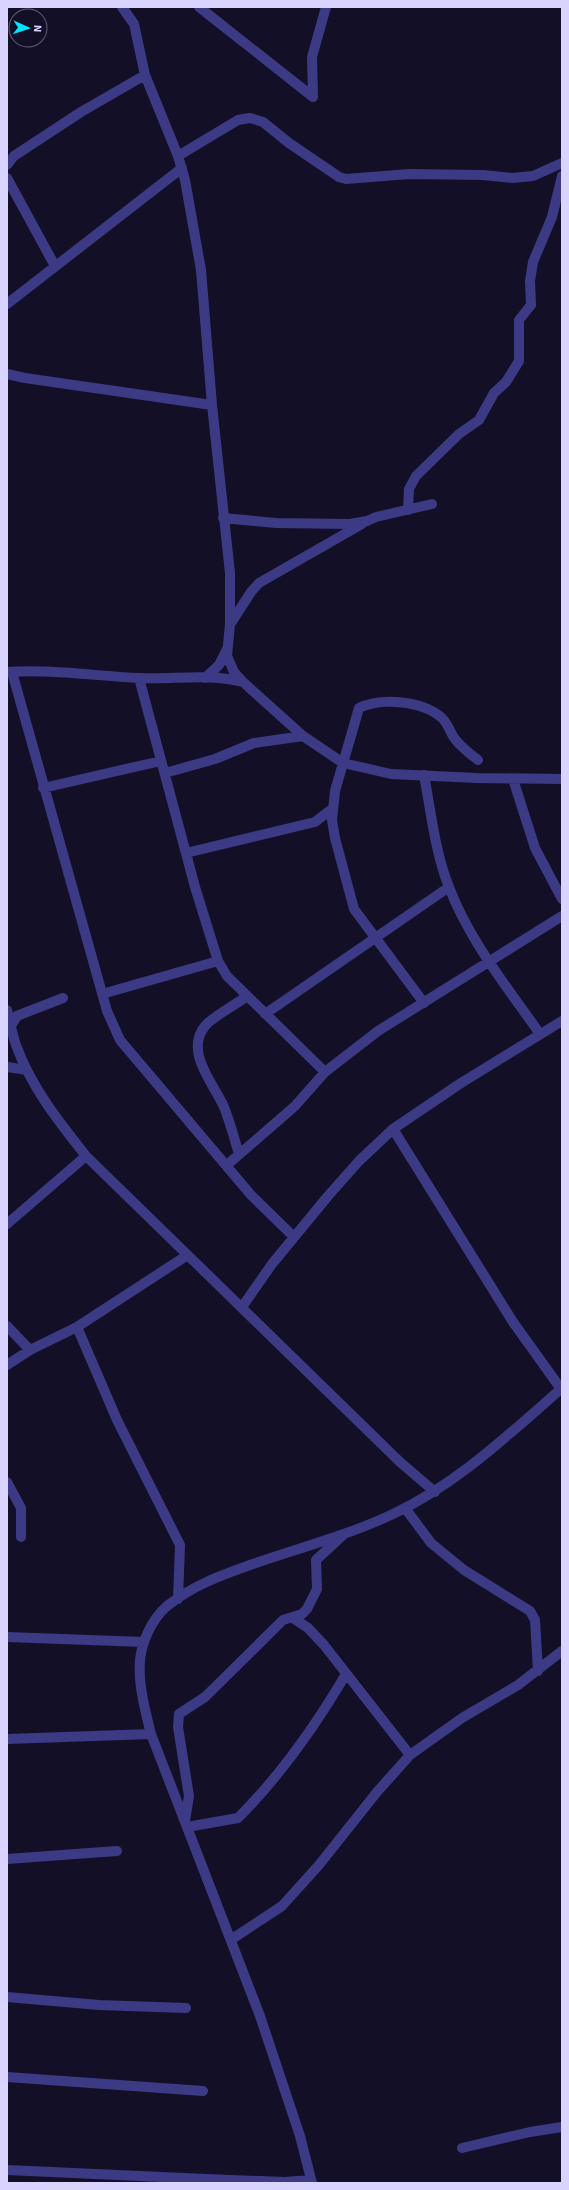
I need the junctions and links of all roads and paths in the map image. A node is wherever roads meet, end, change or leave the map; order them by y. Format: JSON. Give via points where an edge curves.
{"nodes":[{"id":1,"x":122,"y":7,"type":"edge"},
{"id":2,"x":199,"y":7,"type":"edge"},
{"id":3,"x":326,"y":7,"type":"edge"},
{"id":4,"x":144,"y":75,"type":"junction"},
{"id":5,"x":178,"y":156,"type":"junction"},
{"id":6,"x":562,"y":163,"type":"edge"},
{"id":7,"x":7,"y":165,"type":"edge"},
{"id":8,"x":182,"y":168,"type":"junction"},
{"id":9,"x":562,"y":176,"type":"edge"},
{"id":10,"x":7,"y":178,"type":"edge"},
{"id":11,"x":55,"y":266,"type":"junction"},
{"id":12,"x":7,"y":304,"type":"edge"},
{"id":13,"x":7,"y":374,"type":"edge"},
{"id":14,"x":212,"y":405,"type":"junction"},
{"id":15,"x":432,"y":504,"type":"dead end"},
{"id":16,"x":408,"y":510,"type":"junction"},
{"id":17,"x":224,"y":518,"type":"junction"},
{"id":18,"x":367,"y":522,"type":"junction"},
{"id":19,"x":230,"y":624,"type":"junction"},
{"id":20,"x":227,"y":649,"type":"junction"},
{"id":21,"x":9,"y":672,"type":"edge"},
{"id":22,"x":139,"y":678,"type":"junction"},
{"id":23,"x":204,"y":678,"type":"junction"},
{"id":24,"x":243,"y":682,"type":"junction"},
{"id":25,"x":303,"y":736,"type":"junction"},
{"id":26,"x":478,"y":760,"type":"dead end"},
{"id":27,"x":161,"y":761,"type":"junction"},
{"id":28,"x":343,"y":763,"type":"junction"},
{"id":29,"x":165,"y":773,"type":"junction"},
{"id":30,"x":424,"y":775,"type":"junction"},
{"id":31,"x":513,"y":779,"type":"junction"},
{"id":32,"x":562,"y":779,"type":"edge"},
{"id":33,"x":43,"y":788,"type":"junction"},
{"id":34,"x":332,"y":809,"type":"junction"},
{"id":35,"x":318,"y":820,"type":"junction"},
{"id":36,"x":333,"y":830,"type":"junction"},
{"id":37,"x":186,"y":852,"type":"junction"},
{"id":38,"x":449,"y":887,"type":"junction"},
{"id":39,"x":562,"y":899,"type":"edge"},
{"id":40,"x":562,"y":916,"type":"edge"},
{"id":41,"x":376,"y":938,"type":"junction"},
{"id":42,"x":218,"y":961,"type":"junction"},
{"id":43,"x":490,"y":963,"type":"junction"},
{"id":44,"x":102,"y":994,"type":"junction"},
{"id":45,"x":247,"y":996,"type":"junction"},
{"id":46,"x":63,"y":998,"type":"dead end"},
{"id":47,"x":424,"y":1002,"type":"junction"},
{"id":48,"x":7,"y":1010,"type":"edge"},
{"id":49,"x":265,"y":1014,"type":"junction"},
{"id":50,"x":562,"y":1021,"type":"edge"},
{"id":51,"x":11,"y":1026,"type":"junction"},
{"id":52,"x":540,"y":1034,"type":"junction"},
{"id":53,"x":7,"y":1067,"type":"edge"},
{"id":54,"x":27,"y":1070,"type":"junction"},
{"id":55,"x":325,"y":1072,"type":"junction"},
{"id":56,"x":393,"y":1129,"type":"junction"},
{"id":57,"x":239,"y":1154,"type":"junction"},
{"id":58,"x":86,"y":1156,"type":"junction"},
{"id":59,"x":228,"y":1165,"type":"junction"},
{"id":60,"x":7,"y":1224,"type":"edge"},
{"id":61,"x":294,"y":1237,"type":"junction"},
{"id":62,"x":186,"y":1256,"type":"junction"},
{"id":63,"x":242,"y":1306,"type":"junction"},
{"id":64,"x":7,"y":1326,"type":"edge"},
{"id":65,"x":77,"y":1327,"type":"junction"},
{"id":66,"x":30,"y":1350,"type":"junction"},
{"id":67,"x":7,"y":1365,"type":"edge"},
{"id":68,"x":562,"y":1388,"type":"edge"},
{"id":69,"x":7,"y":1482,"type":"edge"},
{"id":70,"x":435,"y":1492,"type":"junction"},
{"id":71,"x":405,"y":1508,"type":"junction"},
{"id":72,"x":346,"y":1532,"type":"junction"},
{"id":73,"x":21,"y":1537,"type":"dead end"},
{"id":74,"x":178,"y":1599,"type":"junction"},
{"id":75,"x":293,"y":1618,"type":"junction"},
{"id":76,"x":7,"y":1637,"type":"edge"},
{"id":77,"x":144,"y":1642,"type":"junction"},
{"id":78,"x":562,"y":1651,"type":"edge"},
{"id":79,"x":538,"y":1671,"type":"junction"},
{"id":80,"x":346,"y":1674,"type":"junction"},
{"id":81,"x":151,"y":1734,"type":"junction"},
{"id":82,"x":7,"y":1739,"type":"edge"},
{"id":83,"x":410,"y":1755,"type":"junction"},
{"id":84,"x":186,"y":1824,"type":"junction"},
{"id":85,"x":116,"y":1851,"type":"dead end"},
{"id":86,"x":7,"y":1859,"type":"edge"},
{"id":87,"x":232,"y":1939,"type":"junction"},
{"id":88,"x":7,"y":1997,"type":"edge"},
{"id":89,"x":186,"y":2008,"type":"dead end"},
{"id":90,"x":7,"y":2077,"type":"edge"},
{"id":91,"x":203,"y":2091,"type":"dead end"},
{"id":92,"x":562,"y":2127,"type":"edge"},
{"id":93,"x":462,"y":2148,"type":"dead end"},
{"id":94,"x":7,"y":2170,"type":"edge"},
{"id":95,"x":311,"y":2182,"type":"edge"}],
"edges":[{"from":1,"to":4,"type":"street","via":[[134,24]]},
{"from":2,"to":3,"type":"street","via":[[313,97],[312,57]]},
{"from":4,"to":5,"type":"street"},
{"from":4,"to":7,"type":"street","via":[[14,156]]},
{"from":5,"to":6,"type":"street","via":[[238,120],[250,118],[263,122],[289,143],[339,177],[346,179],[409,174],[512,178],[533,176]]},
{"from":5,"to":8,"type":"street"},
{"from":8,"to":11,"type":"street"},
{"from":8,"to":14,"type":"street","via":[[201,270]]},
{"from":9,"to":16,"type":"street","via":[[552,218],[533,262],[530,281],[531,305],[519,320],[519,361],[506,382],[494,393],[479,420],[459,434],[416,476],[409,489]]},
{"from":10,"to":11,"type":"street"},
{"from":11,"to":12,"type":"street"},
{"from":13,"to":14,"type":"street"},
{"from":14,"to":17,"type":"street"},
{"from":15,"to":16,"type":"street"},
{"from":16,"to":18,"type":"street","via":[[376,517]]},
{"from":17,"to":18,"type":"street","via":[[328,525]]},
{"from":17,"to":19,"type":"street","via":[[230,573]]},
{"from":18,"to":19,"type":"street","via":[[259,583]]},
{"from":19,"to":20,"type":"street"},
{"from":20,"to":23,"type":"street","via":[[219,665]]},
{"from":20,"to":24,"type":"street","via":[[230,664]]},
{"from":21,"to":22,"type":"street","via":[[50,671]]},
{"from":21,"to":33,"type":"street"},
{"from":22,"to":23,"type":"street"},
{"from":22,"to":27,"type":"street"},
{"from":23,"to":24,"type":"street"},
{"from":24,"to":25,"type":"street"},
{"from":25,"to":28,"type":"street"},
{"from":25,"to":29,"type":"street","via":[[254,743],[215,759]]},
{"from":26,"to":28,"type":"street","via":[[456,741],[444,719],[428,709],[393,703],[368,704],[359,708]]},
{"from":27,"to":29,"type":"street"},
{"from":27,"to":33,"type":"street"},
{"from":28,"to":30,"type":"street","via":[[376,771]]},
{"from":28,"to":34,"type":"street"},
{"from":29,"to":37,"type":"street"},
{"from":30,"to":31,"type":"street"},
{"from":30,"to":38,"type":"street","via":[[439,858]]},
{"from":31,"to":32,"type":"street"},
{"from":31,"to":39,"type":"street","via":[[534,848]]},
{"from":33,"to":44,"type":"street"},
{"from":34,"to":35,"type":"street"},
{"from":34,"to":36,"type":"street"},
{"from":35,"to":36,"type":"street"},
{"from":35,"to":37,"type":"street"},
{"from":36,"to":41,"type":"street","via":[[354,909]]},
{"from":37,"to":42,"type":"street"},
{"from":38,"to":41,"type":"street"},
{"from":38,"to":43,"type":"street","via":[[458,908]]},
{"from":40,"to":43,"type":"street"},
{"from":41,"to":47,"type":"street"},
{"from":41,"to":49,"type":"street"},
{"from":42,"to":44,"type":"street"},
{"from":42,"to":45,"type":"street"},
{"from":43,"to":47,"type":"street"},
{"from":43,"to":52,"type":"street"},
{"from":44,"to":59,"type":"street","via":[[120,1040]]},
{"from":45,"to":49,"type":"street"},
{"from":45,"to":57,"type":"street","via":[[205,1025],[199,1040],[203,1069],[224,1107]]},
{"from":46,"to":51,"type":"street","via":[[17,1016]]},
{"from":47,"to":55,"type":"street","via":[[378,1031]]},
{"from":48,"to":51,"type":"street"},
{"from":49,"to":55,"type":"street"},
{"from":50,"to":52,"type":"street"},
{"from":51,"to":54,"type":"street"},
{"from":52,"to":56,"type":"street"},
{"from":53,"to":54,"type":"street"},
{"from":54,"to":58,"type":"street","via":[[53,1114]]},
{"from":55,"to":57,"type":"street","via":[[295,1106]]},
{"from":56,"to":61,"type":"street","via":[[359,1160]]},
{"from":56,"to":68,"type":"street","via":[[513,1322]]},
{"from":57,"to":59,"type":"street"},
{"from":58,"to":60,"type":"street"},
{"from":58,"to":62,"type":"street"},
{"from":59,"to":61,"type":"street","via":[[251,1195]]},
{"from":61,"to":63,"type":"street"},
{"from":62,"to":63,"type":"street"},
{"from":62,"to":65,"type":"street"},
{"from":63,"to":70,"type":"street","via":[[400,1462]]},
{"from":64,"to":66,"type":"street"},
{"from":65,"to":66,"type":"street"},
{"from":65,"to":74,"type":"street","via":[[117,1420],[180,1545]]},
{"from":66,"to":67,"type":"street"},
{"from":68,"to":70,"type":"street","via":[[489,1452]]},
{"from":69,"to":73,"type":"street","via":[[21,1508]]},
{"from":70,"to":71,"type":"street"},
{"from":71,"to":72,"type":"street"},
{"from":71,"to":79,"type":"street","via":[[430,1543],[464,1570],[530,1611],[535,1620]]},
{"from":72,"to":74,"type":"street","via":[[199,1584]]},
{"from":72,"to":75,"type":"street","via":[[316,1560],[317,1589],[307,1609]]},
{"from":74,"to":77,"type":"street","via":[[166,1607],[153,1623]]},
{"from":75,"to":80,"type":"street","via":[[314,1634]]},
{"from":75,"to":84,"type":"street","via":[[283,1620],[205,1697],[179,1714],[178,1727],[189,1796]]},
{"from":76,"to":77,"type":"street"},
{"from":77,"to":81,"type":"street","via":[[140,1660],[142,1695]]},
{"from":78,"to":79,"type":"street"},
{"from":79,"to":83,"type":"street","via":[[462,1718]]},
{"from":80,"to":83,"type":"street"},
{"from":80,"to":84,"type":"street","via":[[325,1710],[299,1746],[238,1818]]},
{"from":81,"to":82,"type":"street"},
{"from":81,"to":84,"type":"street"},
{"from":83,"to":87,"type":"street","via":[[282,1906]]},
{"from":84,"to":87,"type":"street"},
{"from":85,"to":86,"type":"street"},
{"from":87,"to":95,"type":"street","via":[[282,2078]]},
{"from":88,"to":89,"type":"street"},
{"from":90,"to":91,"type":"street"},
{"from":92,"to":93,"type":"street"},
{"from":94,"to":95,"type":"street"}]}
